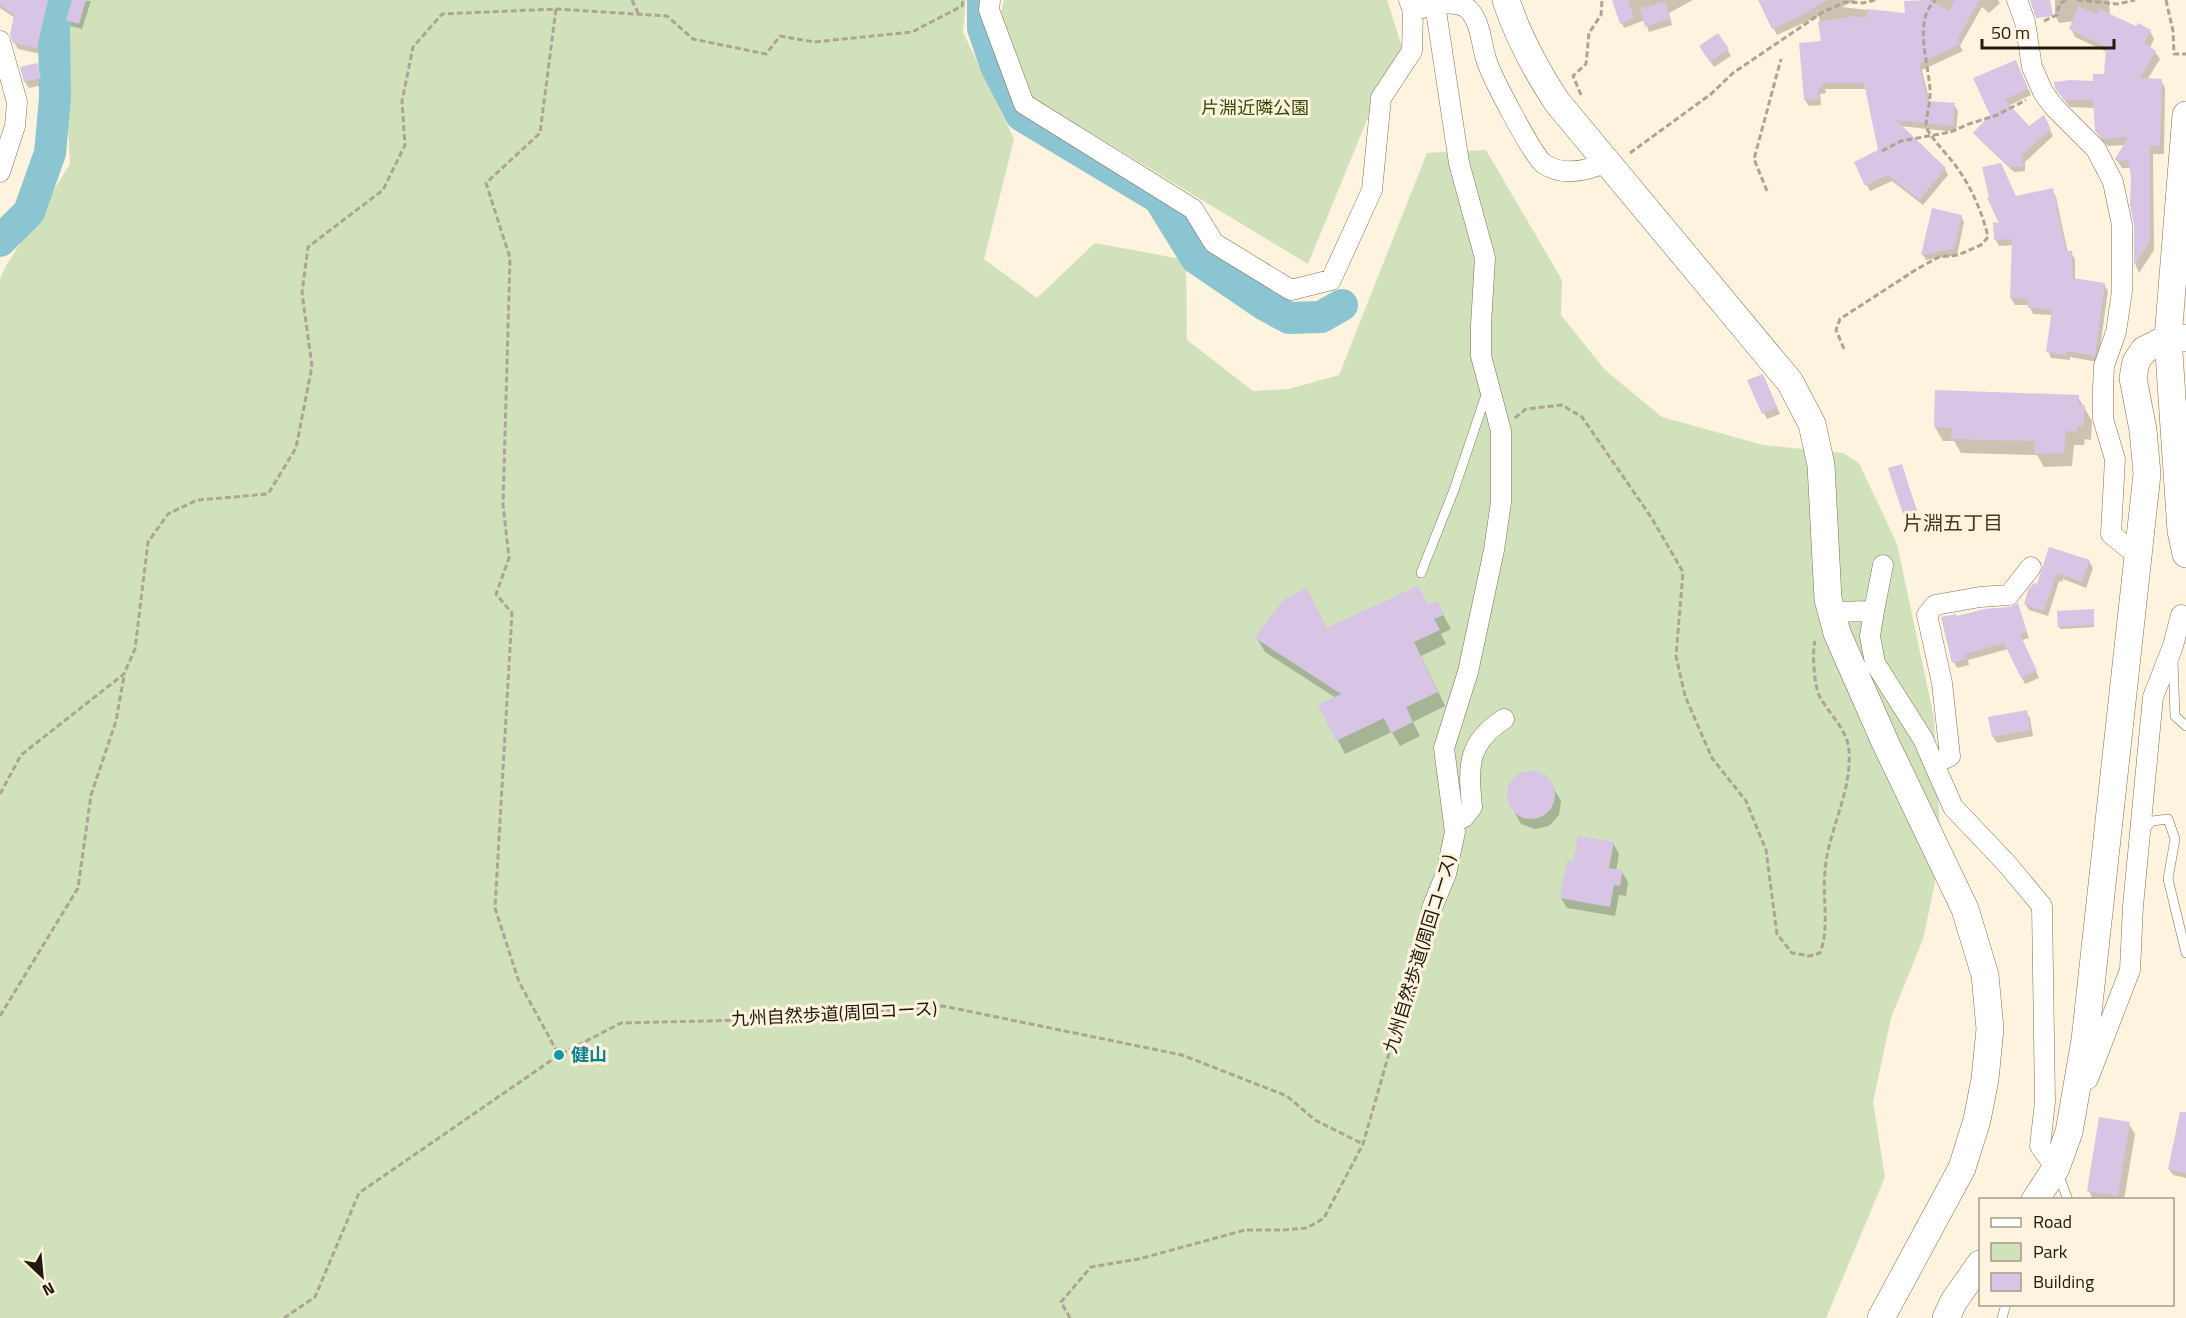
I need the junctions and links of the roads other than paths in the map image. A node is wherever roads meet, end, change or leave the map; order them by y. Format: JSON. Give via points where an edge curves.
{"nodes":[{"id":1,"x":990,"y":0,"type":"edge"},
{"id":2,"x":1506,"y":0,"type":"edge"},
{"id":3,"x":2017,"y":0,"type":"edge"},
{"id":4,"x":1435,"y":4,"type":"junction"},
{"id":5,"x":1411,"y":5,"type":"edge"},
{"id":6,"x":0,"y":40,"type":"edge"},
{"id":7,"x":2186,"y":115,"type":"edge"},
{"id":8,"x":1618,"y":158,"type":"junction"},
{"id":9,"x":0,"y":172,"type":"edge"},
{"id":10,"x":2177,"y":338,"type":"edge"},
{"id":11,"x":1489,"y":384,"type":"junction"},
{"id":12,"x":2186,"y":554,"type":"edge"},
{"id":13,"x":2139,"y":557,"type":"junction"},
{"id":14,"x":1883,"y":564,"type":"dead end"},
{"id":15,"x":2031,"y":567,"type":"dead end"},
{"id":16,"x":1421,"y":573,"type":"dead end"},
{"id":17,"x":1874,"y":611,"type":"junction"},
{"id":18,"x":1831,"y":612,"type":"junction"},
{"id":19,"x":2181,"y":615,"type":"dead end"},
{"id":20,"x":2173,"y":646,"type":"junction"},
{"id":21,"x":1504,"y":719,"type":"dead end"},
{"id":22,"x":2186,"y":726,"type":"edge"},
{"id":23,"x":1934,"y":764,"type":"junction"},
{"id":24,"x":1455,"y":822,"type":"junction"},
{"id":25,"x":2139,"y":835,"type":"junction"},
{"id":26,"x":1432,"y":908,"type":"road end"},
{"id":27,"x":2186,"y":952,"type":"edge"},
{"id":28,"x":2069,"y":1132,"type":"junction"},
{"id":29,"x":2056,"y":1168,"type":"junction"},
{"id":30,"x":2036,"y":1198,"type":"edge"},
{"id":31,"x":2067,"y":1198,"type":"edge"},
{"id":32,"x":1979,"y":1264,"type":"edge"},
{"id":33,"x":1881,"y":1318,"type":"edge"},
{"id":34,"x":1947,"y":1318,"type":"edge"}],
"edges":[{"from":1,"to":5,"type":"street","via":[[989,10],[1024,104],[1193,209],[1214,243],[1291,290],[1331,280],[1372,190],[1381,98],[1412,51]]},
{"from":2,"to":8,"type":"street","via":[[1516,30],[1557,102],[1583,133]]},
{"from":3,"to":13,"type":"street","via":[[2032,67],[2043,92],[2096,149],[2117,199],[2122,225],[2122,291],[2116,333],[2104,366],[2103,419],[2115,459],[2110,534]]},
{"from":4,"to":5,"type":"street"},
{"from":4,"to":8,"type":"street","via":[[1460,4],[1470,10],[1479,27],[1486,60],[1542,163],[1572,171]]},
{"from":4,"to":11,"type":"street","name":"九州自然歩道(周回コース)","via":[[1459,163],[1485,258],[1481,356]]},
{"from":6,"to":9,"type":"street","via":[[17,102],[15,126]]},
{"from":7,"to":10,"type":"street"},
{"from":8,"to":18,"type":"street","via":[[1790,382],[1812,424],[1821,465]]},
{"from":10,"to":12,"type":"street","via":[[2180,519]]},
{"from":10,"to":13,"type":"street","via":[[2144,350],[2136,362],[2133,378],[2147,474]]},
{"from":11,"to":16,"type":"lane"},
{"from":11,"to":24,"type":"street","name":"九州自然歩道(周回コース)","via":[[1500,431],[1501,502],[1468,672],[1444,748]]},
{"from":13,"to":28,"type":"street","via":[[2085,1040]]},
{"from":14,"to":17,"type":"street"},
{"from":15,"to":23,"type":"street","via":[[2009,595],[1935,605],[1927,615],[1942,683],[1950,756]]},
{"from":17,"to":18,"type":"street"},
{"from":17,"to":23,"type":"street","via":[[1870,636],[1875,663],[1923,739]]},
{"from":18,"to":33,"type":"street","via":[[1880,731],[1965,909],[1985,975],[1990,1029],[1986,1078],[1962,1168]]},
{"from":19,"to":20,"type":"street"},
{"from":20,"to":22,"type":"lane","via":[[2175,716]]},
{"from":20,"to":25,"type":"street","via":[[2153,697]]},
{"from":21,"to":24,"type":"street","via":[[1488,730],[1472,755],[1472,807]]},
{"from":23,"to":29,"type":"street","via":[[1953,807],[2042,906],[2045,1102],[2040,1146]]},
{"from":24,"to":26,"type":"street","name":"九州自然歩道(周回コース)","via":[[1446,874]]},
{"from":25,"to":27,"type":"lane","via":[[2152,821],[2168,819],[2175,839],[2168,879]]},
{"from":25,"to":28,"type":"street","via":[[2130,969]]},
{"from":28,"to":29,"type":"street"},
{"from":29,"to":30,"type":"street"},
{"from":29,"to":31,"type":"lane"},
{"from":32,"to":34,"type":"street"}]}
